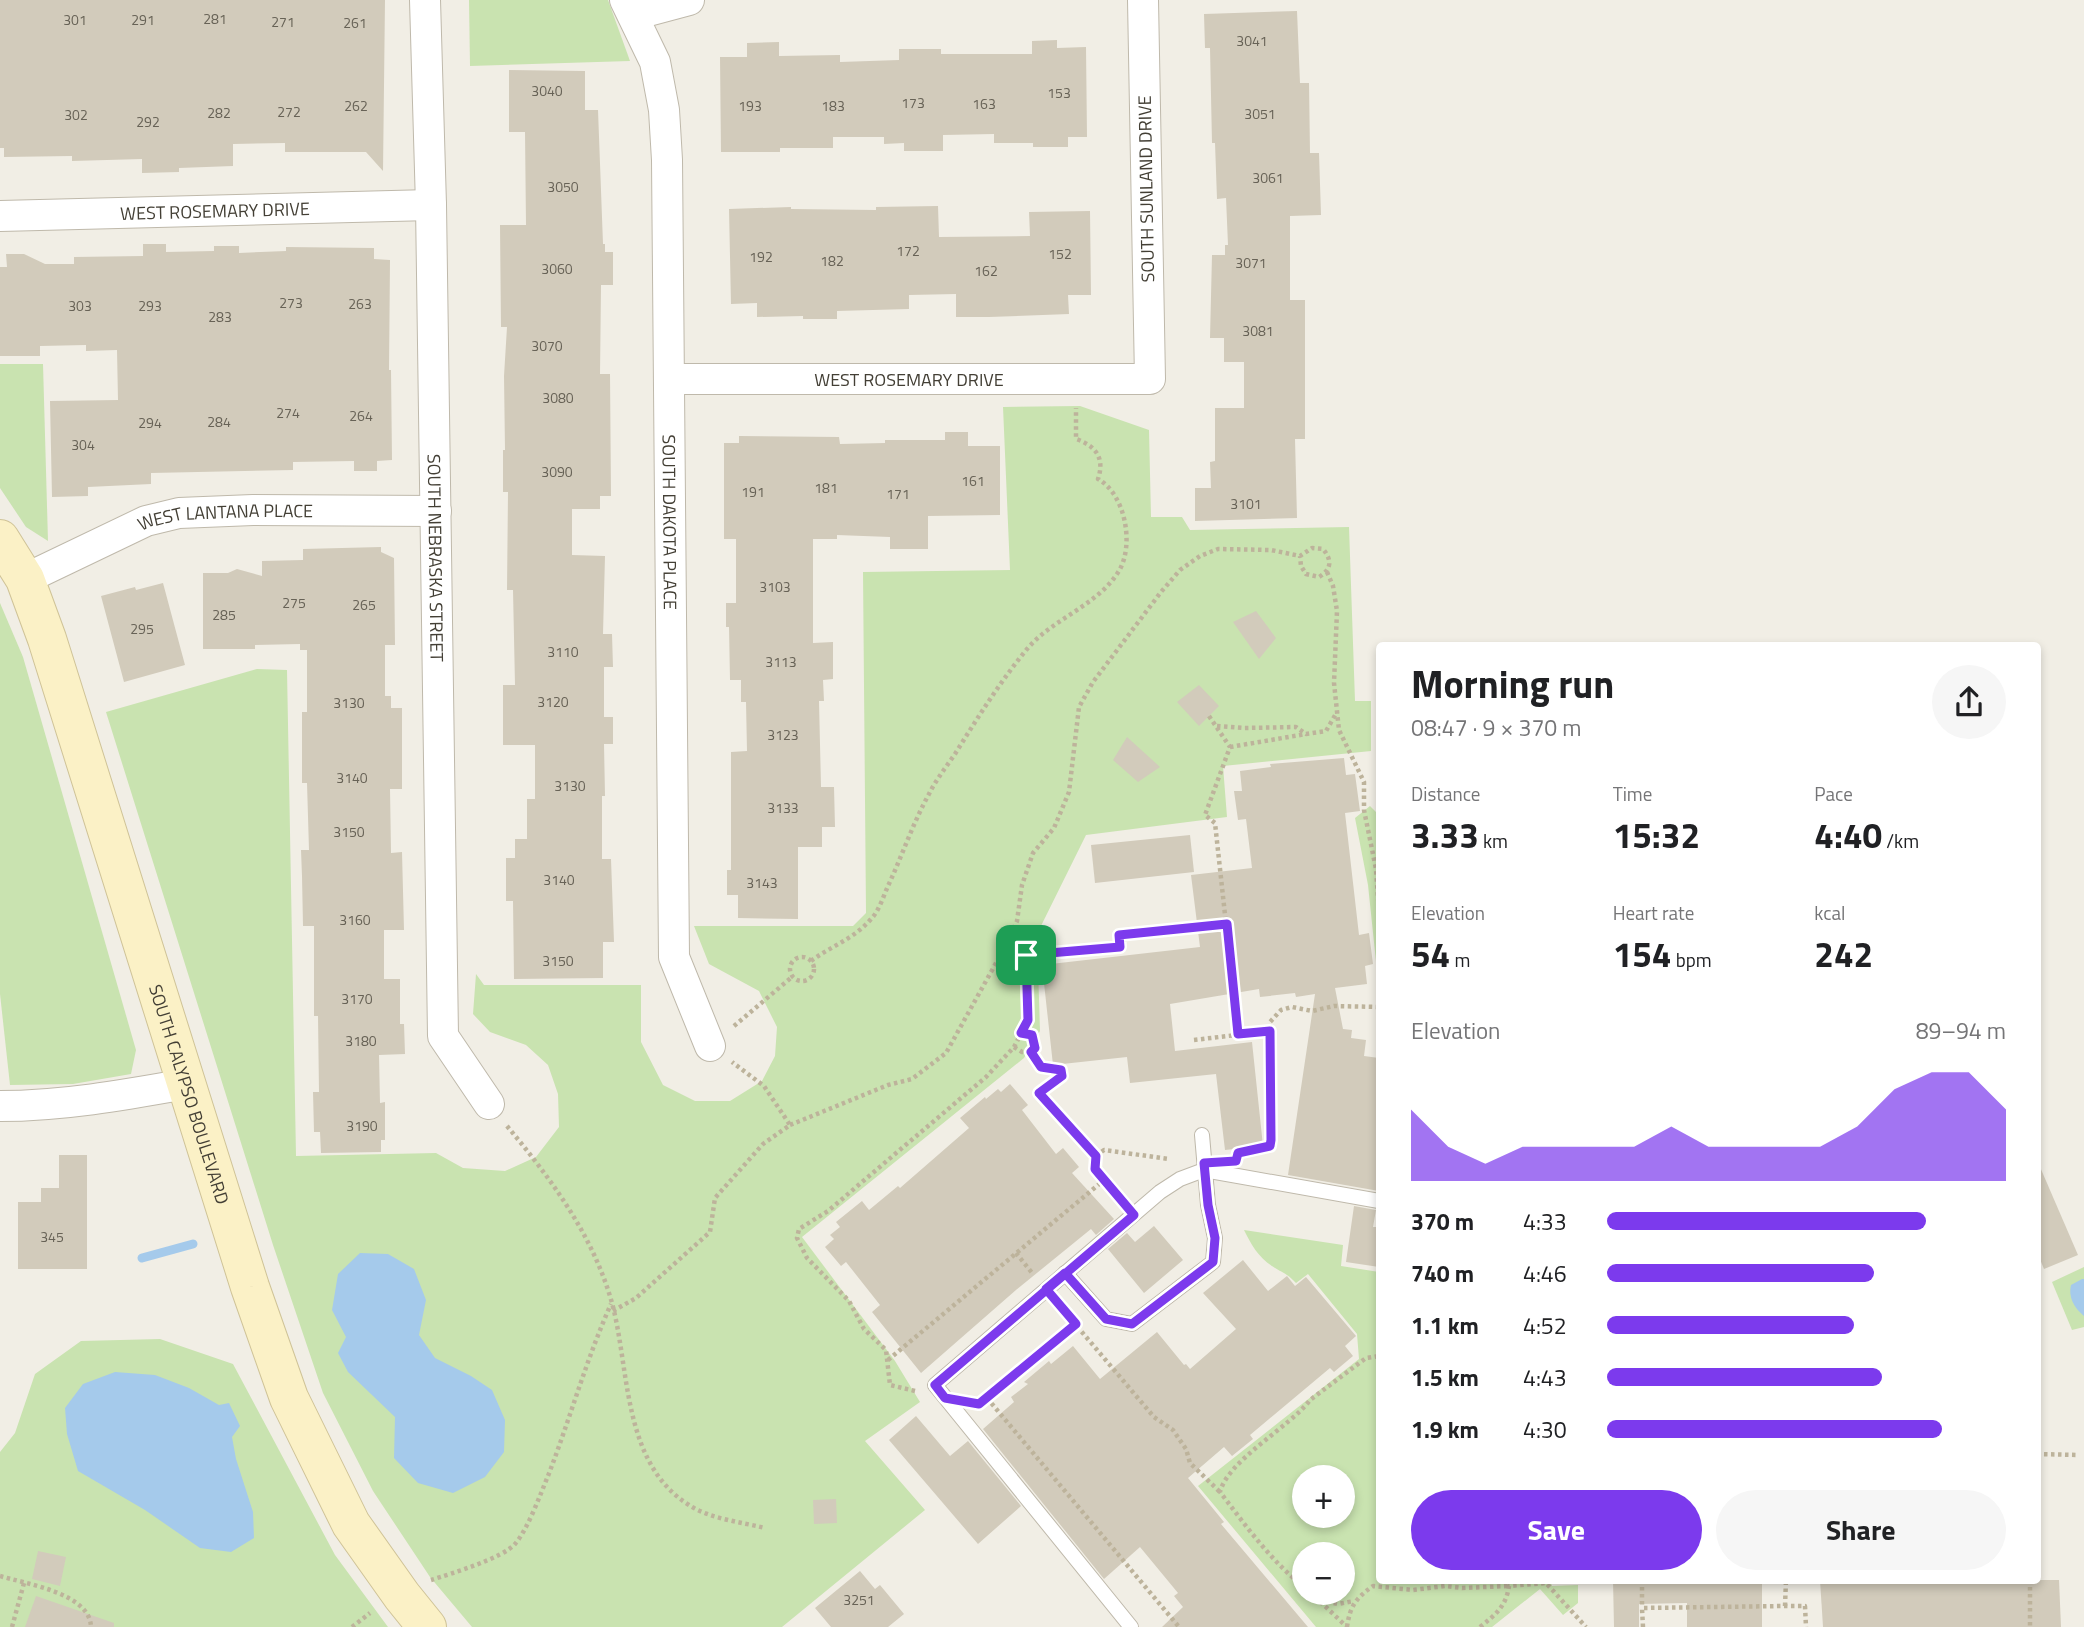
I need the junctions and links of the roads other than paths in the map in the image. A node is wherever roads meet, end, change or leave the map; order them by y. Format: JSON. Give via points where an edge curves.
{"nodes":[{"id":1,"x":425,"y":0,"type":"edge"},
{"id":2,"x":689,"y":0,"type":"edge"},
{"id":3,"x":1143,"y":0,"type":"edge"},
{"id":4,"x":629,"y":8,"type":"edge"},
{"id":5,"x":431,"y":205,"type":"junction"},
{"id":6,"x":0,"y":216,"type":"edge"},
{"id":7,"x":668,"y":379,"type":"junction"},
{"id":8,"x":1150,"y":379,"type":"joint"},
{"id":9,"x":436,"y":511,"type":"junction"},
{"id":10,"x":0,"y":539,"type":"edge"},
{"id":11,"x":25,"y":579,"type":"junction"},
{"id":12,"x":710,"y":1046,"type":"road end"},
{"id":13,"x":186,"y":1084,"type":"junction"},
{"id":14,"x":489,"y":1104,"type":"road end"},
{"id":15,"x":0,"y":1106,"type":"edge"},
{"id":16,"x":1202,"y":1135,"type":"dead end"},
{"id":17,"x":1204,"y":1167,"type":"junction"},
{"id":18,"x":1376,"y":1200,"type":"edge"},
{"id":19,"x":1065,"y":1273,"type":"junction"},
{"id":20,"x":427,"y":1627,"type":"edge"},
{"id":21,"x":1131,"y":1627,"type":"edge"}],
"edges":[{"from":1,"to":5,"type":"street","name":"SOUTH NEBRASKA STREET"},
{"from":2,"to":4,"type":"street"},
{"from":3,"to":8,"type":"street","name":"SOUTH SUNLAND DRIVE"},
{"from":4,"to":7,"type":"street","name":"SOUTH DAKOTA PLACE","via":[[655,62],[664,110]]},
{"from":5,"to":6,"type":"street","name":"WEST ROSEMARY DRIVE"},
{"from":5,"to":9,"type":"street","name":"SOUTH NEBRASKA STREET"},
{"from":7,"to":8,"type":"street","name":"WEST ROSEMARY DRIVE"},
{"from":7,"to":12,"type":"street","name":"SOUTH DAKOTA PLACE","via":[[674,957]]},
{"from":9,"to":11,"type":"street","name":"WEST LANTANA PLACE","via":[[179,513],[146,522]]},
{"from":9,"to":14,"type":"street","name":"SOUTH NEBRASKA STREET","via":[[443,1036]]},
{"from":10,"to":11,"type":"street","name":"SOUTH CALYPSO BOULEVARD"},
{"from":11,"to":13,"type":"street","name":"SOUTH CALYPSO BOULEVARD"},
{"from":13,"to":15,"type":"street","via":[[87,1101]]},
{"from":13,"to":20,"type":"street","name":"SOUTH CALYPSO BOULEVARD","via":[[289,1398],[351,1524]]},
{"from":16,"to":17,"type":"lane"},
{"from":17,"to":18,"type":"lane"},
{"from":17,"to":19,"type":"lane","via":[[1180,1178]]},
{"from":17,"to":19,"type":"lane","via":[[1215,1238],[1213,1262],[1132,1324],[1106,1319]]},
{"from":19,"to":21,"type":"lane","via":[[935,1385]]}]}
